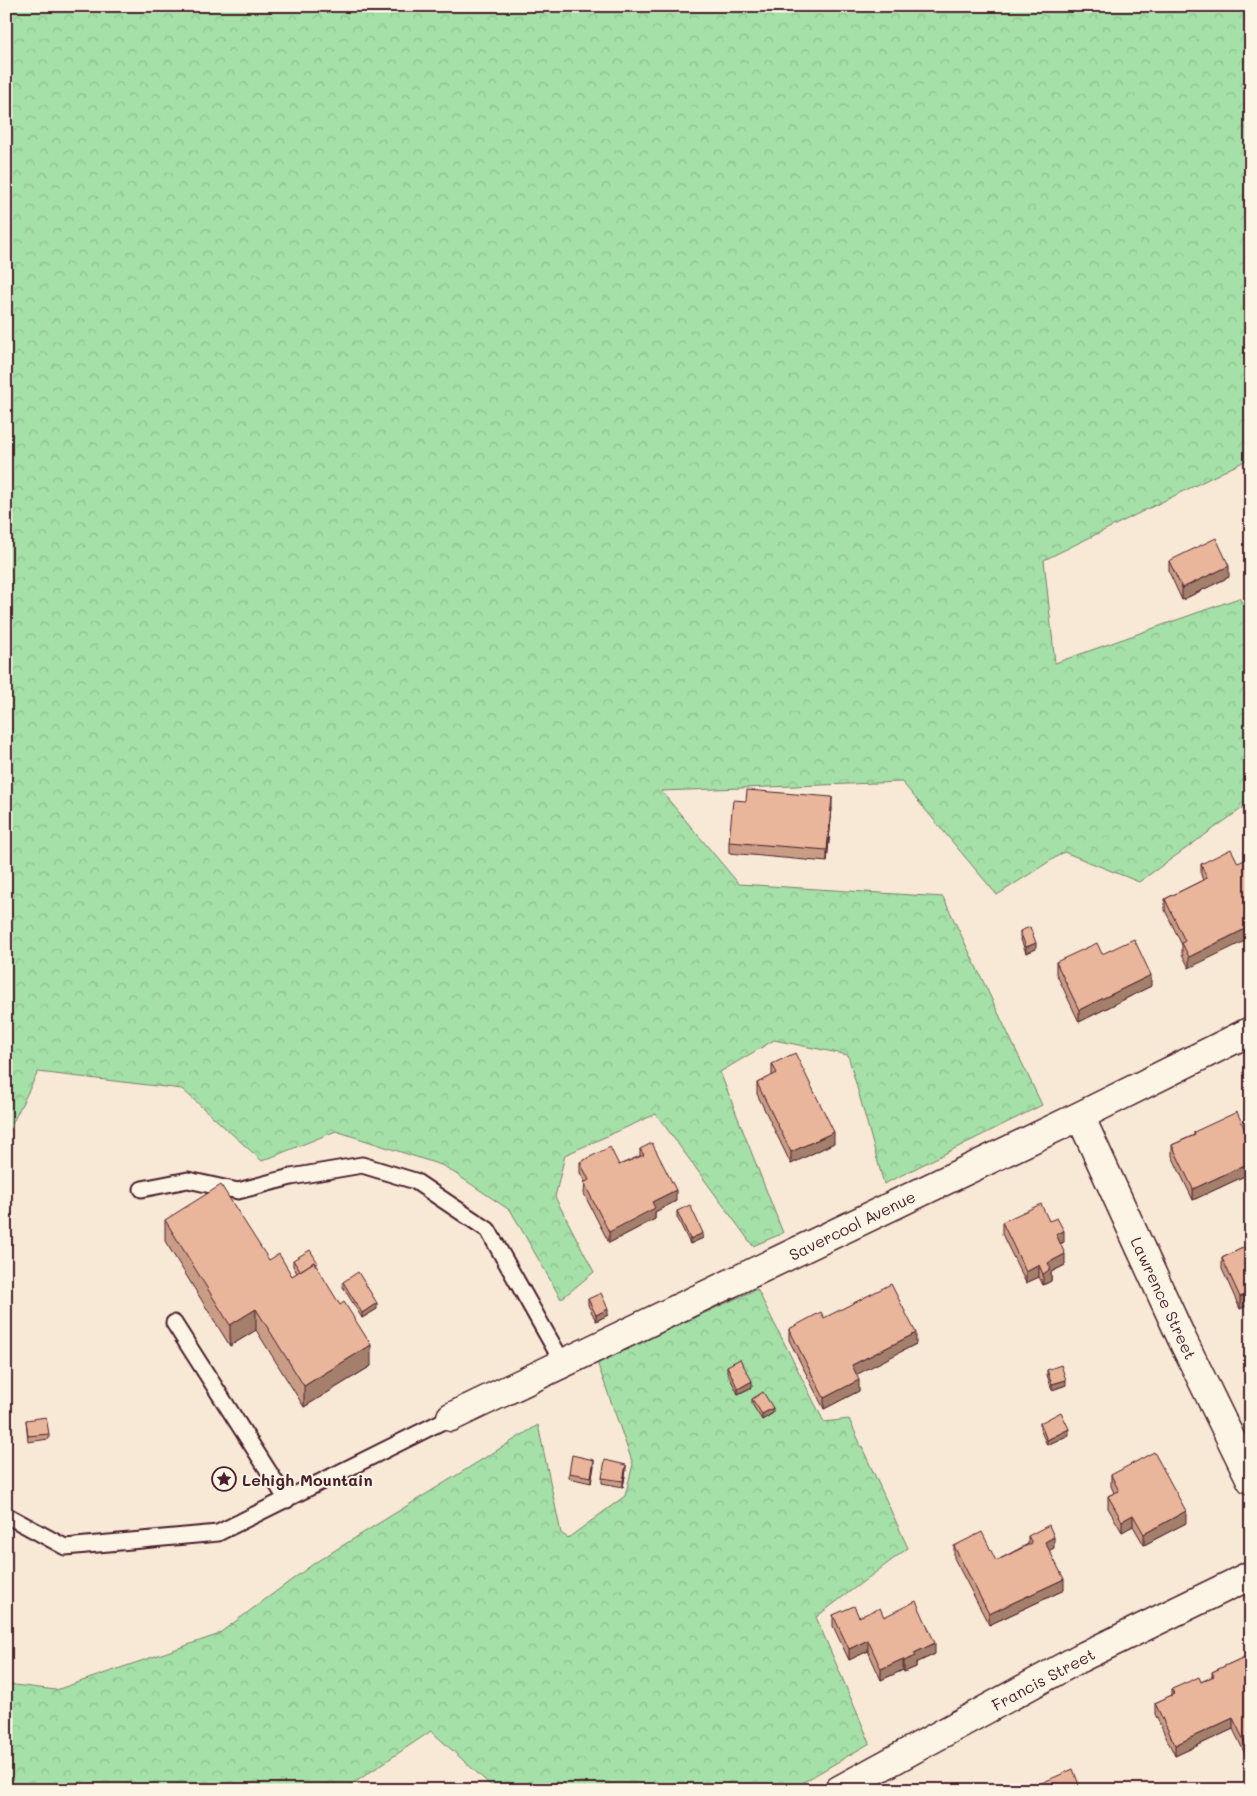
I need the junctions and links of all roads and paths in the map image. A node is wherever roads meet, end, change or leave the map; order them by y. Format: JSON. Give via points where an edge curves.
{"nodes":[{"id":1,"x":1251,"y":1031,"type":"edge"},
{"id":2,"x":1080,"y":1116,"type":"junction"},
{"id":3,"x":142,"y":1189,"type":"dead end"},
{"id":4,"x":174,"y":1323,"type":"dead end"},
{"id":5,"x":563,"y":1363,"type":"junction"},
{"id":6,"x":451,"y":1417,"type":"joint"},
{"id":7,"x":1251,"y":1480,"type":"edge"},
{"id":8,"x":287,"y":1500,"type":"junction"},
{"id":9,"x":6,"y":1515,"type":"edge"},
{"id":10,"x":1251,"y":1575,"type":"edge"},
{"id":11,"x":839,"y":1790,"type":"edge"}],
"edges":[{"from":1,"to":2,"type":"street","name":"Savercool Avenue"},
{"from":2,"to":5,"type":"street","name":"Savercool Avenue"},
{"from":2,"to":7,"type":"street","name":"Lawrence Street"},
{"from":3,"to":5,"type":"lane","via":[[188,1180],[238,1191],[291,1177],[362,1165],[415,1181],[488,1230]]},
{"from":4,"to":8,"type":"lane"},
{"from":5,"to":6,"type":"street","name":"Savercool Avenue"},
{"from":6,"to":8,"type":"lane"},
{"from":8,"to":9,"type":"lane","via":[[218,1533],[65,1548]]},
{"from":10,"to":11,"type":"street","name":"Francis Street","via":[[1080,1658]]}]}
